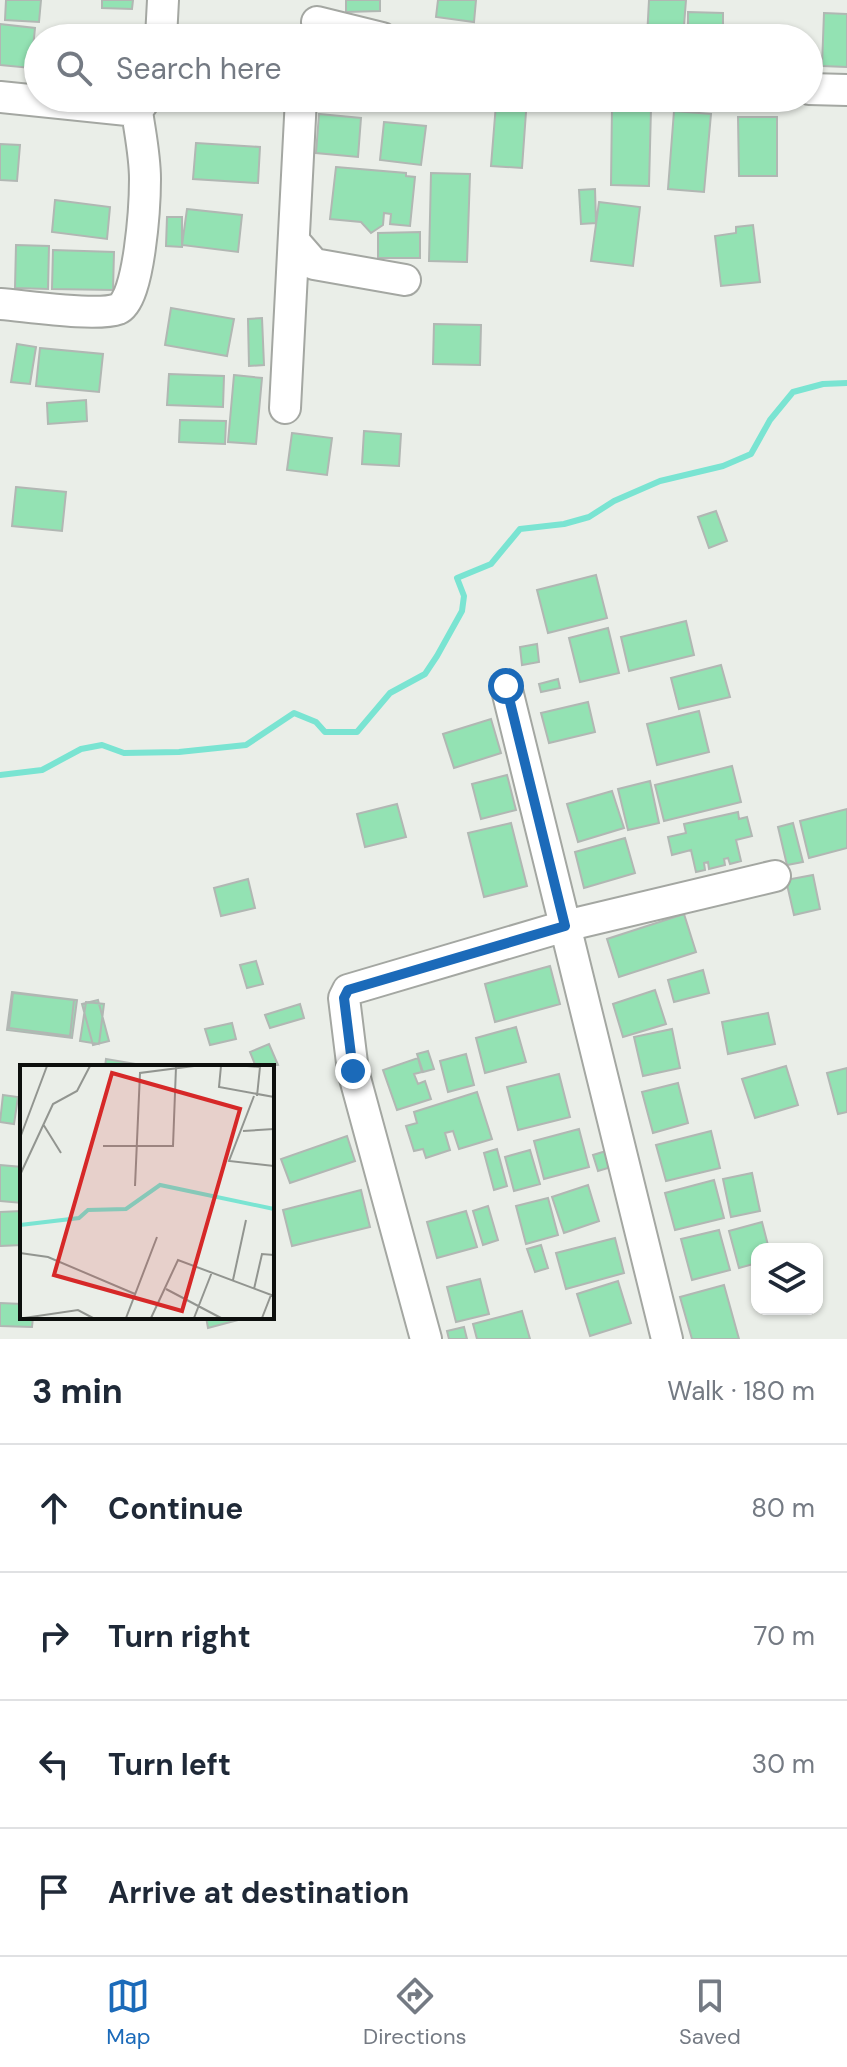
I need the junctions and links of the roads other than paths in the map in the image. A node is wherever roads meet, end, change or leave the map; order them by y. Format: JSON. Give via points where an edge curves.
{"nodes":[{"id":1,"x":163,"y":0,"type":"edge"},
{"id":2,"x":162,"y":24,"type":"edge"},
{"id":3,"x":823,"y":89,"type":"edge"},
{"id":4,"x":847,"y":90,"type":"edge"},
{"id":5,"x":0,"y":97,"type":"edge"},
{"id":6,"x":24,"y":98,"type":"edge"},
{"id":7,"x":142,"y":112,"type":"edge"},
{"id":8,"x":300,"y":112,"type":"edge"},
{"id":9,"x":294,"y":241,"type":"junction"},
{"id":10,"x":405,"y":280,"type":"dead end"},
{"id":11,"x":0,"y":304,"type":"edge"},
{"id":12,"x":285,"y":408,"type":"dead end"},
{"id":13,"x":506,"y":686,"type":"dead end"},
{"id":14,"x":775,"y":876,"type":"dead end"},
{"id":15,"x":565,"y":926,"type":"junction"},
{"id":16,"x":426,"y":1339,"type":"edge"},
{"id":17,"x":667,"y":1339,"type":"edge"}],
"edges":[{"from":1,"to":2,"type":"street"},
{"from":3,"to":4,"type":"street"},
{"from":5,"to":6,"type":"street"},
{"from":7,"to":11,"type":"street","via":[[145,178],[137,274],[127,302],[117,309],[79,311]]},
{"from":8,"to":9,"type":"street"},
{"from":9,"to":10,"type":"street","via":[[314,264]]},
{"from":9,"to":12,"type":"street"},
{"from":13,"to":15,"type":"street"},
{"from":14,"to":15,"type":"street"},
{"from":15,"to":16,"type":"street","via":[[348,990],[344,998],[353,1071]]},
{"from":15,"to":17,"type":"street"}]}
